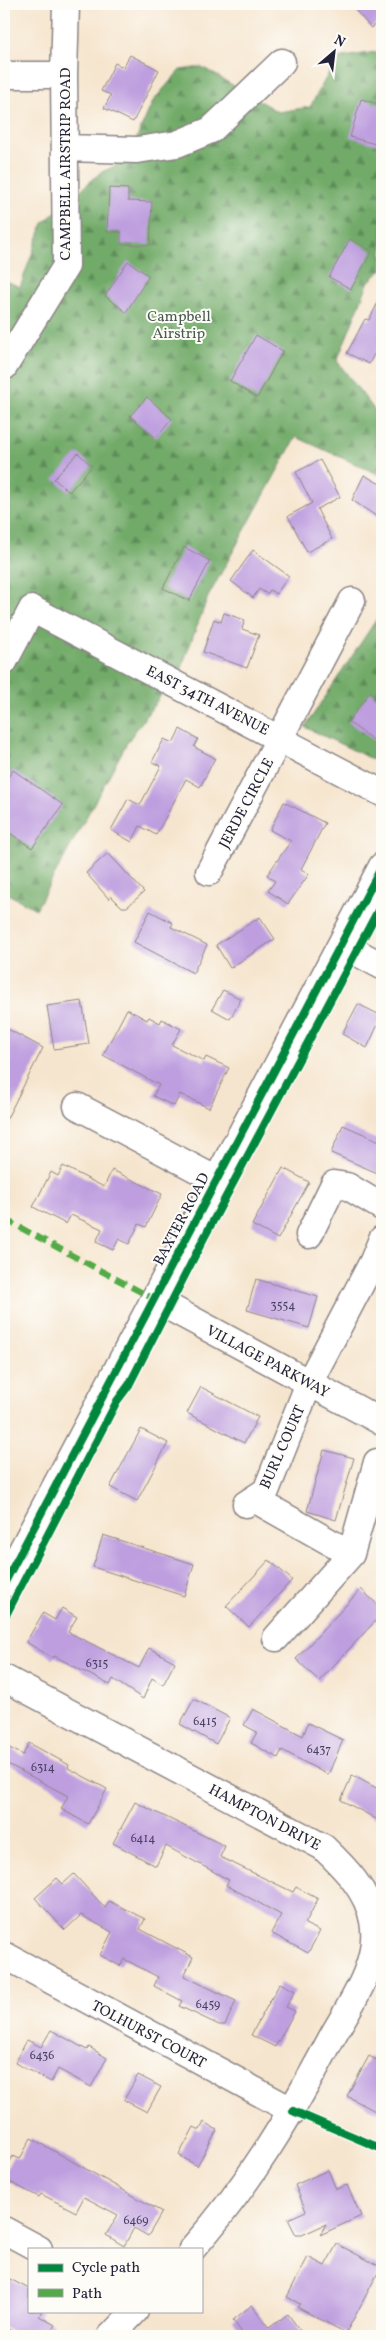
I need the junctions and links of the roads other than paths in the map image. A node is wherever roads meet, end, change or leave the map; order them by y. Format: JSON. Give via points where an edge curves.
{"nodes":[{"id":1,"x":66,"y":4,"type":"edge"},
{"id":2,"x":282,"y":62,"type":"dead end"},
{"id":3,"x":4,"y":75,"type":"edge"},
{"id":4,"x":64,"y":75,"type":"junction"},
{"id":5,"x":65,"y":148,"type":"junction"},
{"id":6,"x":4,"y":367,"type":"edge"},
{"id":7,"x":352,"y":601,"type":"dead end"},
{"id":8,"x":4,"y":662,"type":"edge"},
{"id":9,"x":280,"y":738,"type":"junction"},
{"id":10,"x":382,"y":793,"type":"edge"},
{"id":11,"x":382,"y":866,"type":"edge"},
{"id":12,"x":209,"y":872,"type":"dead end"},
{"id":13,"x":341,"y":944,"type":"junction"},
{"id":14,"x":382,"y":966,"type":"edge"},
{"id":15,"x":77,"y":1106,"type":"dead end"},
{"id":16,"x":217,"y":1180,"type":"junction"},
{"id":17,"x":382,"y":1206,"type":"edge"},
{"id":18,"x":309,"y":1235,"type":"dead end"},
{"id":19,"x":379,"y":1255,"type":"edge"},
{"id":20,"x":154,"y":1300,"type":"junction"},
{"id":21,"x":309,"y":1383,"type":"junction"},
{"id":22,"x":382,"y":1422,"type":"edge"},
{"id":23,"x":377,"y":1462,"type":"dead end"},
{"id":24,"x":350,"y":1554,"type":"junction"},
{"id":25,"x":4,"y":1584,"type":"edge"},
{"id":26,"x":276,"y":1638,"type":"dead end"},
{"id":27,"x":4,"y":1678,"type":"edge"},
{"id":28,"x":6,"y":1956,"type":"dead end"},
{"id":29,"x":293,"y":2111,"type":"junction"},
{"id":30,"x":4,"y":2230,"type":"edge"},
{"id":31,"x":37,"y":2248,"type":"edge"},
{"id":32,"x":193,"y":2248,"type":"edge"},
{"id":33,"x":134,"y":2312,"type":"edge"},
{"id":34,"x":111,"y":2336,"type":"edge"}],
"edges":[{"from":1,"to":4,"type":"street","name":"CAMPBELL AIRSTRIP ROAD"},
{"from":2,"to":5,"type":"street","via":[[211,130],[177,144],[137,150]]},
{"from":3,"to":4,"type":"street"},
{"from":4,"to":5,"type":"street","name":"CAMPBELL AIRSTRIP ROAD"},
{"from":5,"to":6,"type":"street","name":"CAMPBELL AIRSTRIP ROAD","via":[[66,266]]},
{"from":7,"to":9,"type":"street","name":"JERDE CIRCLE"},
{"from":8,"to":9,"type":"street","name":"EAST 34TH AVENUE","via":[[32,609]]},
{"from":9,"to":10,"type":"street","name":"EAST 34TH AVENUE"},
{"from":9,"to":12,"type":"street","name":"JERDE CIRCLE"},
{"from":11,"to":13,"type":"street","name":"BAXTER ROAD"},
{"from":13,"to":14,"type":"street"},
{"from":13,"to":16,"type":"street","name":"BAXTER ROAD"},
{"from":15,"to":16,"type":"street"},
{"from":16,"to":20,"type":"street","name":"BAXTER ROAD"},
{"from":17,"to":18,"type":"street","via":[[347,1186],[334,1184]]},
{"from":19,"to":21,"type":"street","name":"BURL COURT"},
{"from":20,"to":21,"type":"street","name":"VILLAGE PARKWAY"},
{"from":20,"to":25,"type":"street","name":"BAXTER ROAD"},
{"from":21,"to":22,"type":"street","name":"VILLAGE PARKWAY"},
{"from":21,"to":24,"type":"street","name":"BURL COURT","via":[[266,1491],[250,1502]]},
{"from":23,"to":24,"type":"street"},
{"from":24,"to":26,"type":"street"},
{"from":27,"to":29,"type":"street","name":"HAMPTON DRIVE","via":[[323,1847],[366,1897],[374,1922],[373,1948],[364,1979]]},
{"from":28,"to":29,"type":"street","name":"TOLHURST COURT"},
{"from":29,"to":32,"type":"street","name":"HAMPTON DRIVE","via":[[223,2214]]},
{"from":30,"to":31,"type":"street"},
{"from":33,"to":34,"type":"street"}]}
